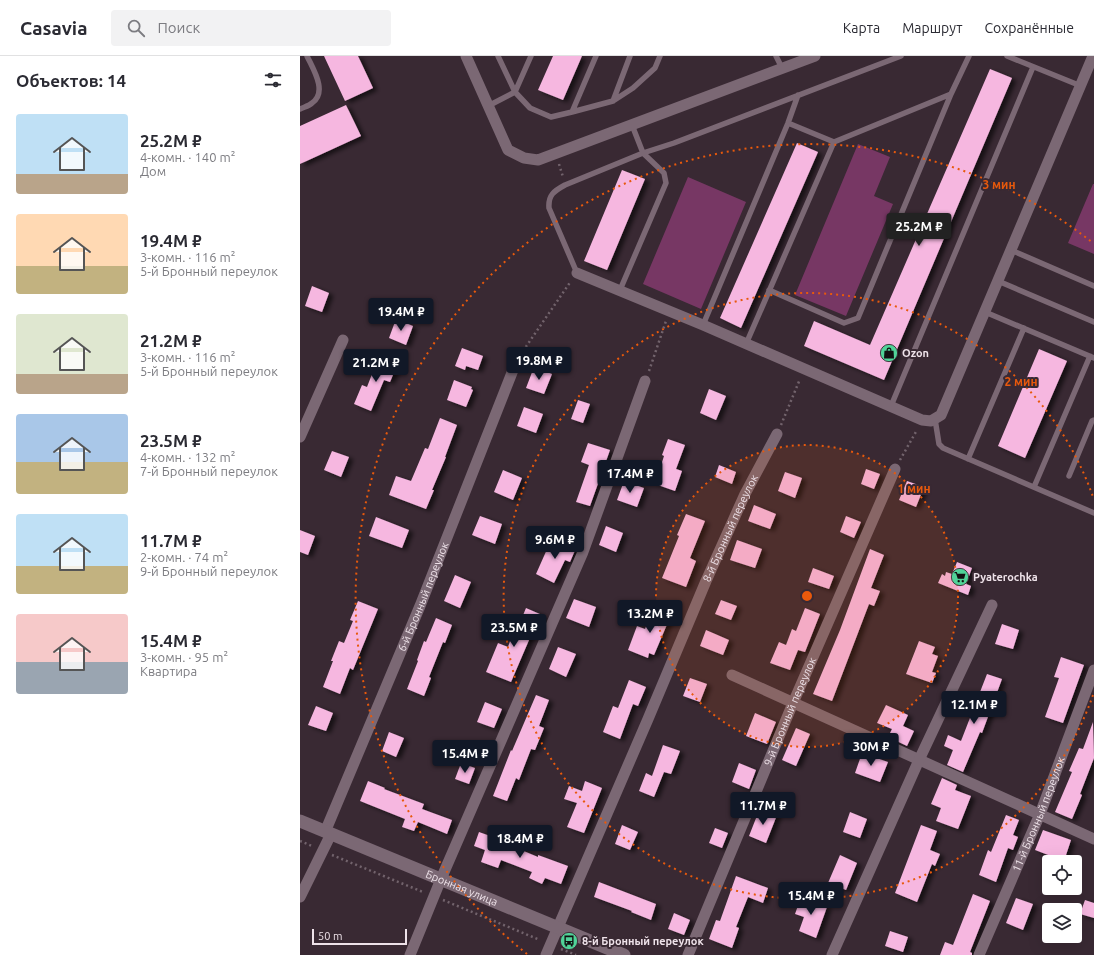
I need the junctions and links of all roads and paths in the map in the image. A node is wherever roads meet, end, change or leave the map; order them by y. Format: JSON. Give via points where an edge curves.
{"nodes":[{"id":1,"x":307,"y":56,"type":"edge"},
{"id":2,"x":466,"y":56,"type":"edge"},
{"id":3,"x":498,"y":56,"type":"edge"},
{"id":4,"x":531,"y":56,"type":"edge"},
{"id":5,"x":596,"y":56,"type":"edge"},
{"id":6,"x":630,"y":56,"type":"edge"},
{"id":7,"x":660,"y":56,"type":"edge"},
{"id":8,"x":776,"y":56,"type":"edge"},
{"id":9,"x":901,"y":56,"type":"edge"},
{"id":10,"x":969,"y":56,"type":"edge"},
{"id":11,"x":1007,"y":56,"type":"edge"},
{"id":12,"x":1093,"y":56,"type":"edge"},
{"id":13,"x":809,"y":57,"type":"edge"},
{"id":14,"x":1033,"y":67,"type":"junction"},
{"id":15,"x":782,"y":68,"type":"junction"},
{"id":16,"x":1080,"y":86,"type":"junction"},
{"id":17,"x":515,"y":92,"type":"junction"},
{"id":18,"x":950,"y":94,"type":"junction"},
{"id":19,"x":798,"y":95,"type":"junction"},
{"id":20,"x":613,"y":101,"type":"junction"},
{"id":21,"x":488,"y":106,"type":"junction"},
{"id":22,"x":300,"y":109,"type":"edge"},
{"id":23,"x":572,"y":112,"type":"junction"},
{"id":24,"x":788,"y":123,"type":"junction"},
{"id":25,"x":632,"y":125,"type":"junction"},
{"id":26,"x":834,"y":142,"type":"junction"},
{"id":27,"x":643,"y":153,"type":"junction"},
{"id":28,"x":556,"y":154,"type":"junction"},
{"id":29,"x":565,"y":185,"type":"junction"},
{"id":30,"x":1011,"y":250,"type":"junction"},
{"id":31,"x":577,"y":272,"type":"junction"},
{"id":32,"x":998,"y":281,"type":"junction"},
{"id":33,"x":1094,"y":286,"type":"edge"},
{"id":34,"x":620,"y":290,"type":"junction"},
{"id":35,"x":769,"y":290,"type":"junction"},
{"id":36,"x":669,"y":311,"type":"junction"},
{"id":37,"x":985,"y":312,"type":"junction"},
{"id":38,"x":1094,"y":322,"type":"edge"},
{"id":39,"x":703,"y":325,"type":"junction"},
{"id":40,"x":1024,"y":328,"type":"junction"},
{"id":41,"x":343,"y":340,"type":"dead end"},
{"id":42,"x":746,"y":344,"type":"junction"},
{"id":43,"x":1092,"y":357,"type":"edge"},
{"id":44,"x":517,"y":360,"type":"joint"},
{"id":45,"x":805,"y":369,"type":"junction"},
{"id":46,"x":645,"y":381,"type":"joint"},
{"id":47,"x":891,"y":406,"type":"junction"},
{"id":48,"x":935,"y":419,"type":"junction"},
{"id":49,"x":922,"y":420,"type":"junction"},
{"id":50,"x":1094,"y":420,"type":"edge"},
{"id":51,"x":777,"y":434,"type":"joint"},
{"id":52,"x":300,"y":437,"type":"edge"},
{"id":53,"x":968,"y":459,"type":"junction"},
{"id":54,"x":895,"y":469,"type":"joint"},
{"id":55,"x":1068,"y":476,"type":"dead end"},
{"id":56,"x":1034,"y":487,"type":"junction"},
{"id":57,"x":1094,"y":513,"type":"edge"},
{"id":58,"x":992,"y":605,"type":"dead end"},
{"id":59,"x":1094,"y":670,"type":"edge"},
{"id":60,"x":732,"y":675,"type":"dead end"},
{"id":61,"x":794,"y":703,"type":"junction"},
{"id":62,"x":919,"y":760,"type":"junction"},
{"id":63,"x":1040,"y":814,"type":"junction"},
{"id":64,"x":300,"y":821,"type":"edge"},
{"id":65,"x":328,"y":833,"type":"junction"},
{"id":66,"x":1094,"y":839,"type":"edge"},
{"id":67,"x":442,"y":879,"type":"junction"},
{"id":68,"x":300,"y":897,"type":"edge"},
{"id":69,"x":558,"y":927,"type":"junction"},
{"id":70,"x":410,"y":955,"type":"edge"},
{"id":71,"x":546,"y":955,"type":"edge"},
{"id":72,"x":624,"y":955,"type":"edge"},
{"id":73,"x":688,"y":955,"type":"edge"},
{"id":74,"x":832,"y":955,"type":"edge"},
{"id":75,"x":979,"y":955,"type":"edge"}],
"edges":[{"from":1,"to":22,"type":"lane","via":[[319,84],[318,96],[313,103]]},
{"from":2,"to":21,"type":"street"},
{"from":3,"to":17,"type":"lane"},
{"from":4,"to":17,"type":"lane"},
{"from":5,"to":23,"type":"lane"},
{"from":6,"to":20,"type":"lane"},
{"from":7,"to":20,"type":"lane","via":[[655,68],[633,88]]},
{"from":8,"to":15,"type":"lane"},
{"from":9,"to":19,"type":"lane"},
{"from":10,"to":18,"type":"lane"},
{"from":11,"to":14,"type":"lane"},
{"from":12,"to":16,"type":"street"},
{"from":13,"to":15,"type":"street"},
{"from":14,"to":16,"type":"lane"},
{"from":14,"to":47,"type":"lane"},
{"from":15,"to":25,"type":"street"},
{"from":16,"to":30,"type":"street"},
{"from":17,"to":21,"type":"lane"},
{"from":17,"to":23,"type":"lane","via":[[530,108],[551,117]]},
{"from":18,"to":26,"type":"lane"},
{"from":18,"to":35,"type":"lane","via":[[858,318],[844,323]]},
{"from":19,"to":24,"type":"lane"},
{"from":19,"to":27,"type":"lane"},
{"from":20,"to":23,"type":"lane"},
{"from":21,"to":28,"type":"street","via":[[508,150],[524,158],[538,160]]},
{"from":24,"to":26,"type":"lane"},
{"from":24,"to":39,"type":"lane"},
{"from":25,"to":27,"type":"lane"},
{"from":25,"to":28,"type":"street"},
{"from":26,"to":35,"type":"lane"},
{"from":27,"to":29,"type":"lane"},
{"from":27,"to":34,"type":"lane","via":[[664,173],[666,183]]},
{"from":28,"to":29,"type":"path"},
{"from":29,"to":31,"type":"lane","via":[[555,190],[549,200],[549,208]]},
{"from":30,"to":32,"type":"street"},
{"from":30,"to":33,"type":"lane"},
{"from":31,"to":34,"type":"street"},
{"from":31,"to":44,"type":"path"},
{"from":32,"to":37,"type":"street"},
{"from":32,"to":38,"type":"lane"},
{"from":34,"to":36,"type":"street"},
{"from":35,"to":42,"type":"lane"},
{"from":36,"to":39,"type":"street"},
{"from":36,"to":46,"type":"path"},
{"from":37,"to":40,"type":"lane"},
{"from":37,"to":48,"type":"street","via":[[941,415]]},
{"from":39,"to":42,"type":"street"},
{"from":40,"to":43,"type":"lane"},
{"from":40,"to":53,"type":"lane"},
{"from":41,"to":52,"type":"street"},
{"from":42,"to":45,"type":"street"},
{"from":43,"to":56,"type":"lane"},
{"from":44,"to":65,"type":"street","name":"6-й Бронный переулок"},
{"from":45,"to":47,"type":"street"},
{"from":45,"to":51,"type":"path"},
{"from":46,"to":67,"type":"street","via":[[583,552]]},
{"from":47,"to":49,"type":"street"},
{"from":48,"to":49,"type":"street"},
{"from":48,"to":53,"type":"lane","via":[[940,446]]},
{"from":49,"to":54,"type":"path"},
{"from":50,"to":55,"type":"lane"},
{"from":51,"to":69,"type":"street","name":"8-й Бронный переулок","via":[[745,494],[706,581]]},
{"from":53,"to":56,"type":"lane"},
{"from":54,"to":61,"type":"street","name":"9-й Бронный переулок"},
{"from":56,"to":57,"type":"lane"},
{"from":58,"to":62,"type":"street"},
{"from":59,"to":63,"type":"street","name":"11-й Бронный переулок"},
{"from":60,"to":61,"type":"street"},
{"from":61,"to":62,"type":"street"},
{"from":61,"to":73,"type":"street","name":"9-й Бронный переулок"},
{"from":62,"to":63,"type":"street"},
{"from":62,"to":74,"type":"street"},
{"from":63,"to":66,"type":"street"},
{"from":63,"to":75,"type":"street","name":"11-й Бронный переулок"},
{"from":64,"to":65,"type":"street","name":"Бронная улица"},
{"from":65,"to":67,"type":"street","name":"Бронная улица"},
{"from":65,"to":68,"type":"street","name":"6-й Бронный переулок"},
{"from":67,"to":69,"type":"street","name":"Бронная улица"},
{"from":67,"to":70,"type":"street"},
{"from":69,"to":71,"type":"street","name":"8-й Бронный переулок"},
{"from":69,"to":72,"type":"street","name":"Бронная улица"}]}
